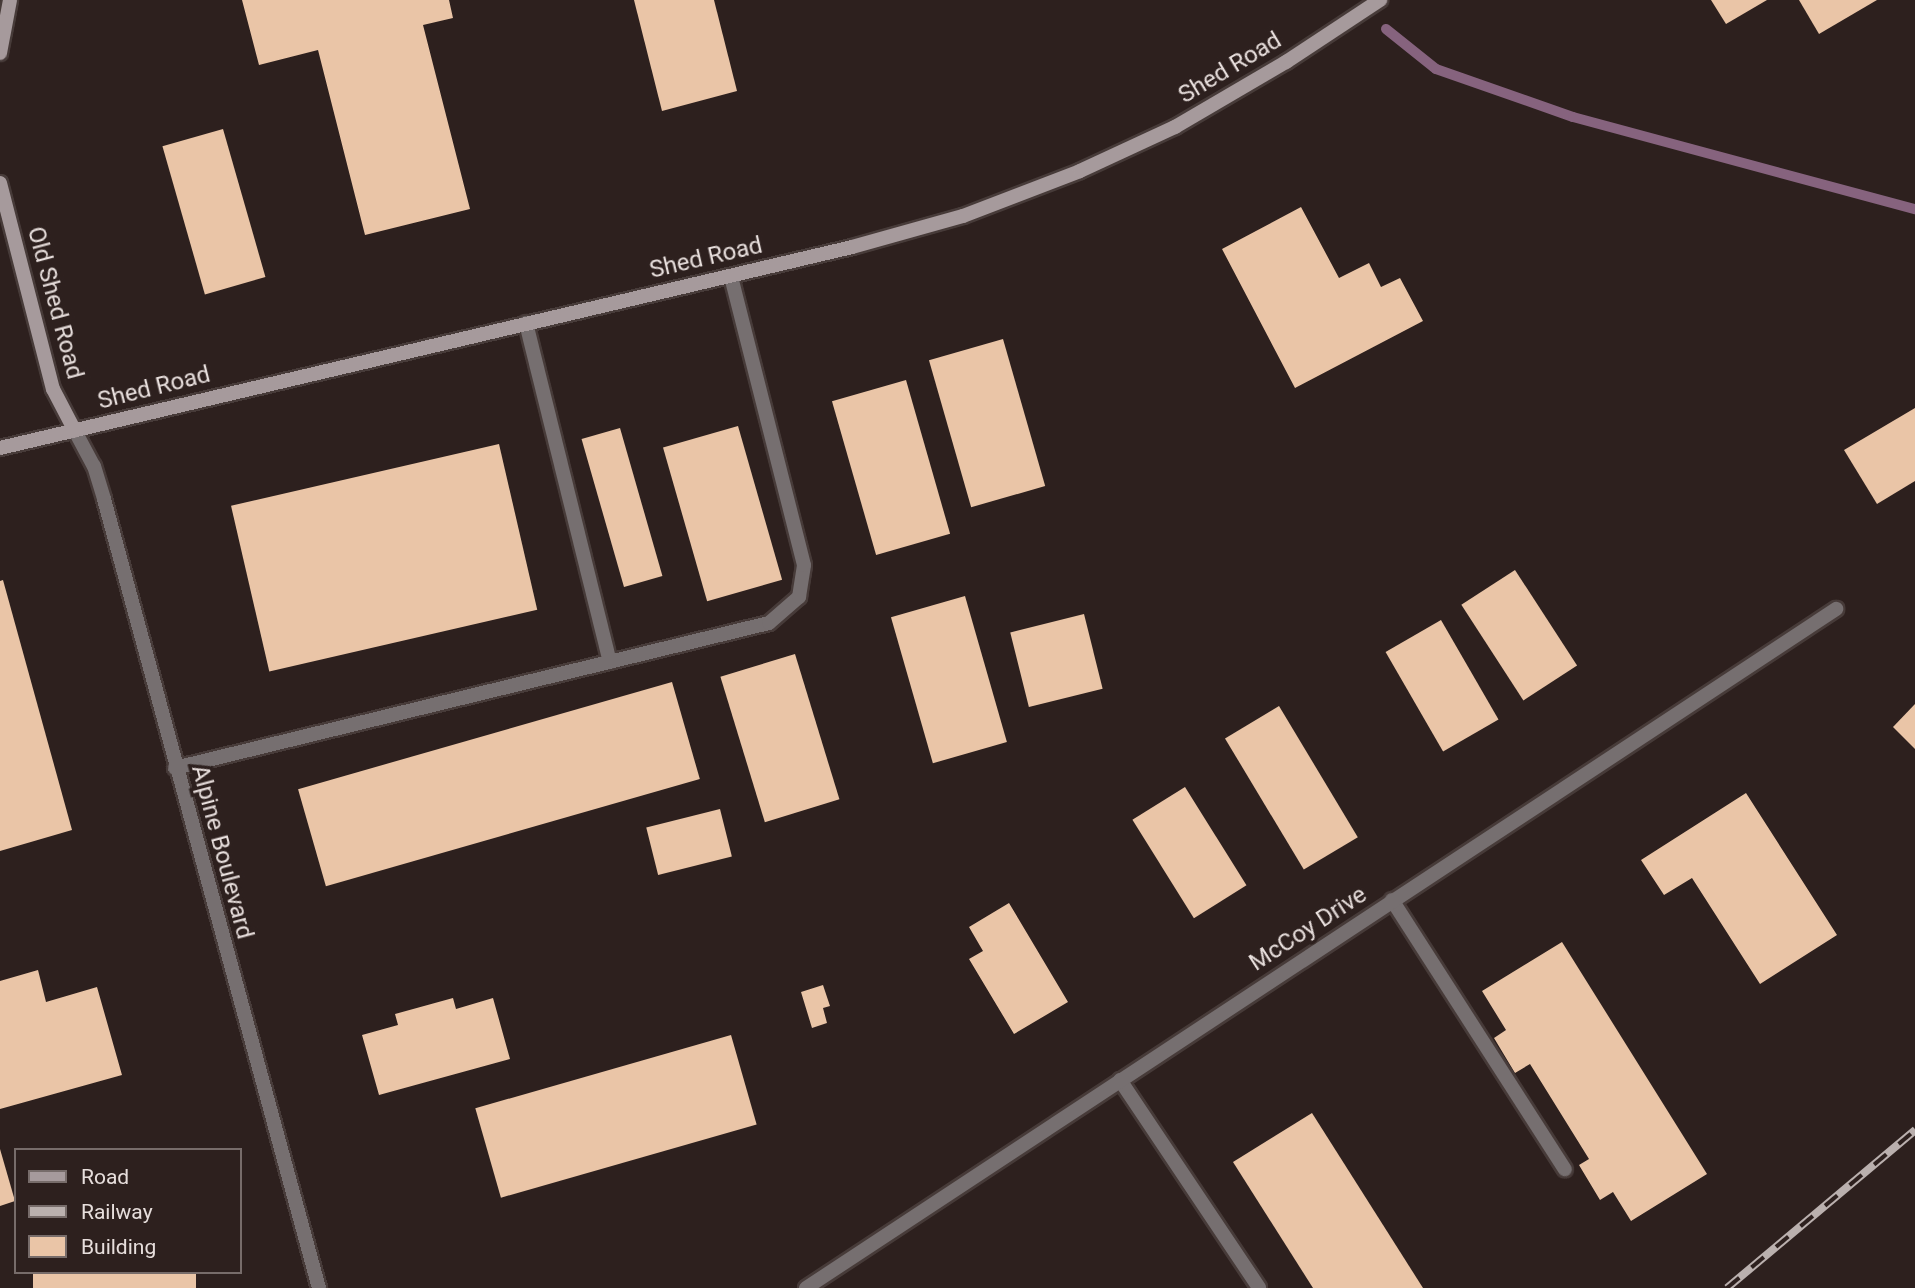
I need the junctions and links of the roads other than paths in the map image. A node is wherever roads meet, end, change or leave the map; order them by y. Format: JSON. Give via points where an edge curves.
{"nodes":[{"id":1,"x":10,"y":0,"type":"edge"},
{"id":2,"x":1380,"y":0,"type":"edge"},
{"id":3,"x":0,"y":53,"type":"edge"},
{"id":4,"x":0,"y":183,"type":"edge"},
{"id":5,"x":731,"y":276,"type":"junction"},
{"id":6,"x":526,"y":323,"type":"junction"},
{"id":7,"x":75,"y":432,"type":"junction"},
{"id":8,"x":0,"y":448,"type":"edge"},
{"id":9,"x":1836,"y":609,"type":"dead end"},
{"id":10,"x":610,"y":662,"type":"junction"},
{"id":11,"x":175,"y":768,"type":"junction"},
{"id":12,"x":1392,"y":900,"type":"junction"},
{"id":13,"x":1120,"y":1080,"type":"junction"},
{"id":14,"x":1564,"y":1169,"type":"dead end"},
{"id":15,"x":319,"y":1288,"type":"edge"},
{"id":16,"x":806,"y":1288,"type":"edge"},
{"id":17,"x":1259,"y":1288,"type":"edge"}],
"edges":[{"from":1,"to":3,"type":"street"},
{"from":2,"to":5,"type":"street","name":"Shed Road","via":[[1175,127],[1080,171],[963,216]]},
{"from":4,"to":7,"type":"street","name":"Old Shed Road","via":[[52,389]]},
{"from":5,"to":6,"type":"street","name":"Shed Road"},
{"from":5,"to":10,"type":"street","via":[[804,565],[799,597],[769,623]]},
{"from":6,"to":7,"type":"street","name":"Shed Road"},
{"from":6,"to":10,"type":"street"},
{"from":7,"to":8,"type":"street","name":"Shed Road"},
{"from":7,"to":11,"type":"street","name":"Alpine Boulevard","via":[[94,466],[104,499]]},
{"from":9,"to":12,"type":"street","name":"McCoy Drive"},
{"from":10,"to":11,"type":"street"},
{"from":11,"to":15,"type":"street","name":"Alpine Boulevard"},
{"from":12,"to":13,"type":"street","name":"McCoy Drive"},
{"from":12,"to":14,"type":"street"},
{"from":13,"to":16,"type":"street","name":"McCoy Drive"},
{"from":13,"to":17,"type":"street"}]}
